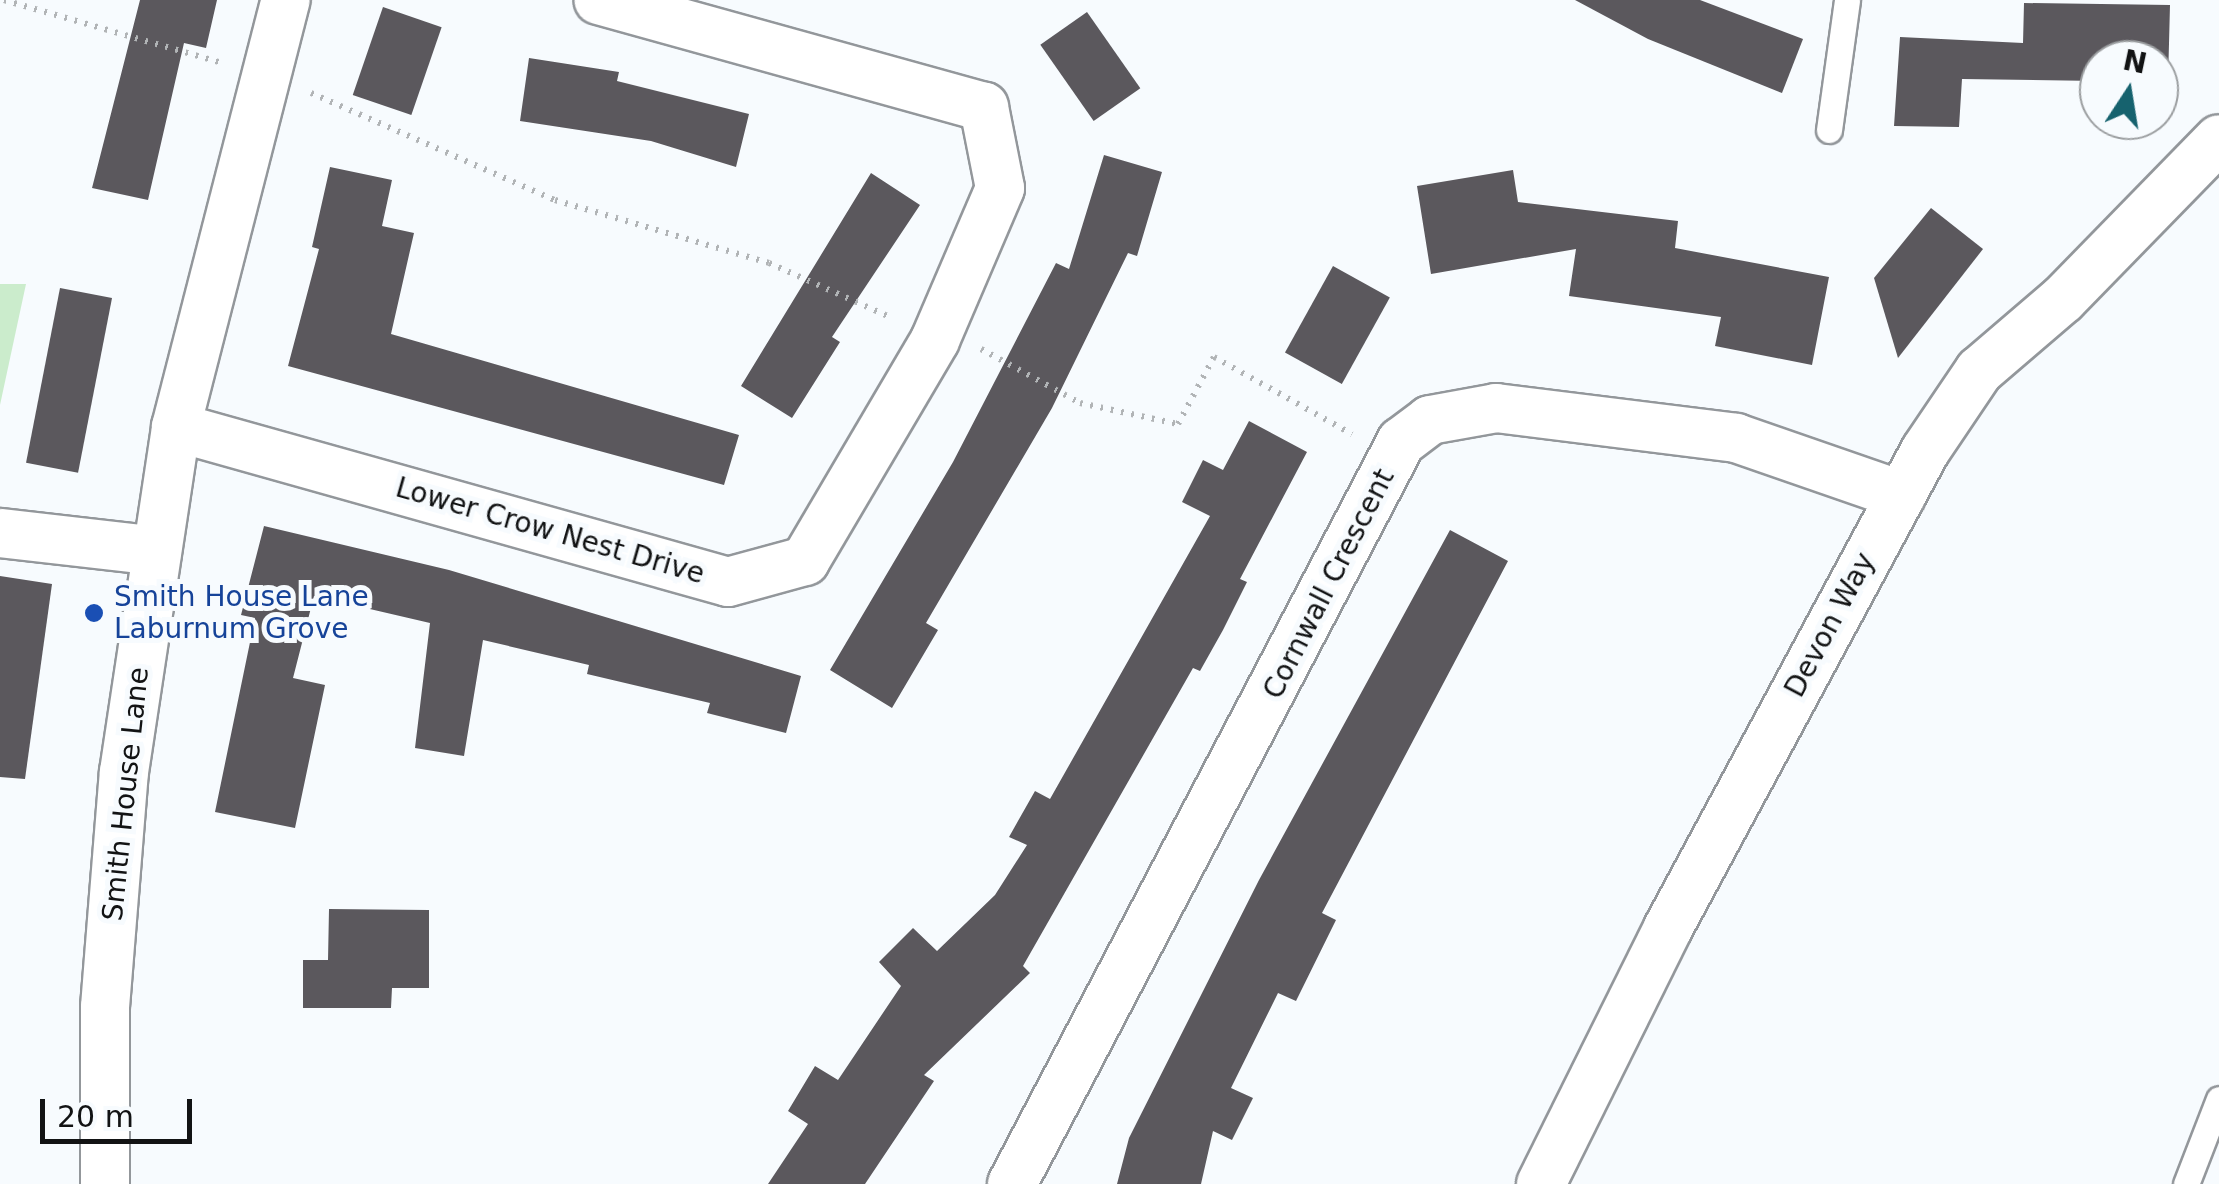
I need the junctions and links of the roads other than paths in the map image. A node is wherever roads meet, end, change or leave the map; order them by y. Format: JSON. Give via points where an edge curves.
{"nodes":[{"id":1,"x":286,"y":0,"type":"edge"},
{"id":2,"x":599,"y":0,"type":"edge"},
{"id":3,"x":1847,"y":0,"type":"edge"},
{"id":4,"x":1829,"y":130,"type":"dead end"},
{"id":5,"x":2219,"y":139,"type":"edge"},
{"id":6,"x":176,"y":426,"type":"junction"},
{"id":7,"x":1901,"y":495,"type":"junction"},
{"id":8,"x":0,"y":533,"type":"edge"},
{"id":9,"x":157,"y":551,"type":"junction"},
{"id":10,"x":2219,"y":1099,"type":"edge"},
{"id":11,"x":105,"y":1184,"type":"edge"},
{"id":12,"x":1012,"y":1184,"type":"edge"},
{"id":13,"x":1542,"y":1184,"type":"edge"},
{"id":14,"x":2186,"y":1184,"type":"edge"}],
"edges":[{"from":1,"to":6,"type":"street","name":"Smith House Lane"},
{"from":2,"to":6,"type":"street","name":"Lower Crow Nest Drive","via":[[984,108],[1000,188],[935,340],[806,561],[728,582]]},
{"from":3,"to":4,"type":"lane"},
{"from":5,"to":7,"type":"street","name":"Devon Way","via":[[2064,299],[1979,371]]},
{"from":6,"to":9,"type":"street","name":"Smith House Lane"},
{"from":7,"to":12,"type":"street","name":"Cornwall Crescent","via":[[1736,438],[1496,408],[1430,420],[1394,457]]},
{"from":7,"to":13,"type":"street","name":"Devon Way","via":[[1598,1063]]},
{"from":8,"to":9,"type":"street"},
{"from":9,"to":11,"type":"street","name":"Smith House Lane","via":[[122,792],[105,1008]]},
{"from":10,"to":14,"type":"lane"}]}
